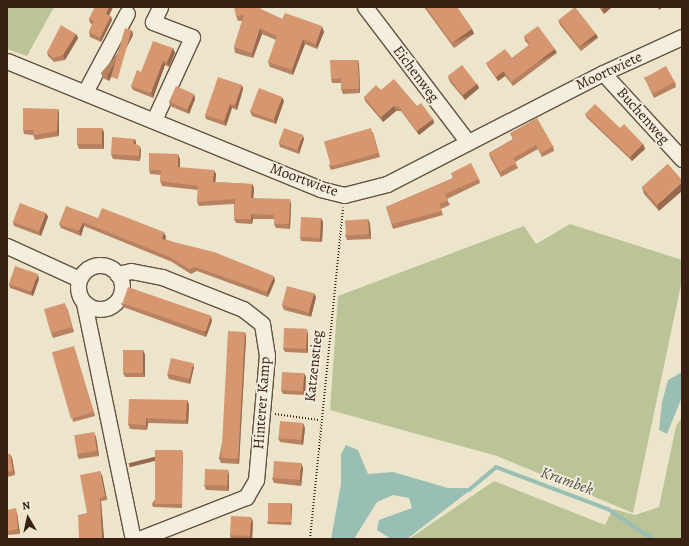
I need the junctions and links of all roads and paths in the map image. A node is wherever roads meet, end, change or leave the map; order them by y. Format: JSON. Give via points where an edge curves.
{"nodes":[{"id":1,"x":160,"y":7,"type":"edge"},
{"id":2,"x":365,"y":7,"type":"edge"},
{"id":3,"x":126,"y":13,"type":"dead end"},
{"id":4,"x":682,"y":37,"type":"edge"},
{"id":5,"x":7,"y":61,"type":"edge"},
{"id":6,"x":603,"y":73,"type":"junction"},
{"id":7,"x":86,"y":92,"type":"junction"},
{"id":8,"x":154,"y":120,"type":"junction"},
{"id":9,"x":468,"y":142,"type":"junction"},
{"id":10,"x":682,"y":159,"type":"edge"},
{"id":11,"x":344,"y":195,"type":"junction"},
{"id":12,"x":7,"y":246,"type":"edge"},
{"id":13,"x":117,"y":274,"type":"junction"},
{"id":14,"x":79,"y":279,"type":"junction"},
{"id":15,"x":84,"y":302,"type":"junction"},
{"id":16,"x":261,"y":411,"type":"junction"},
{"id":17,"x":319,"y":420,"type":"junction"},
{"id":18,"x":133,"y":539,"type":"edge"},
{"id":19,"x":139,"y":539,"type":"edge"},
{"id":20,"x":310,"y":539,"type":"edge"}],
"edges":[{"from":1,"to":8,"type":"street","via":[[153,22],[192,37]]},
{"from":2,"to":9,"type":"street","name":"Eichenweg"},
{"from":3,"to":7,"type":"street"},
{"from":4,"to":6,"type":"street","name":"Moortwiete"},
{"from":5,"to":7,"type":"street","name":"Moortwiete"},
{"from":6,"to":9,"type":"street","name":"Moortwiete"},
{"from":6,"to":10,"type":"street","name":"Buchenweg"},
{"from":7,"to":8,"type":"street","name":"Moortwiete"},
{"from":8,"to":11,"type":"street","name":"Moortwiete","via":[[320,189]]},
{"from":9,"to":11,"type":"street","name":"Moortwiete","via":[[387,184]]},
{"from":11,"to":17,"type":"path","name":"Katzenstieg"},
{"from":12,"to":14,"type":"street"},
{"from":13,"to":14,"type":"street","name":"Hinterer Kamp","via":[[102,265],[93,266]]},
{"from":13,"to":15,"type":"street","via":[[121,291],[115,303],[104,309]]},
{"from":13,"to":16,"type":"street","name":"Hinterer Kamp","via":[[131,272],[162,277],[243,309],[262,324],[267,355]]},
{"from":14,"to":15,"type":"street","via":[[79,295]]},
{"from":15,"to":18,"type":"street"},
{"from":16,"to":17,"type":"path"},
{"from":16,"to":19,"type":"street","name":"Hinterer Kamp","via":[[256,480],[246,497]]},
{"from":17,"to":20,"type":"path","name":"Katzenstieg"}]}
